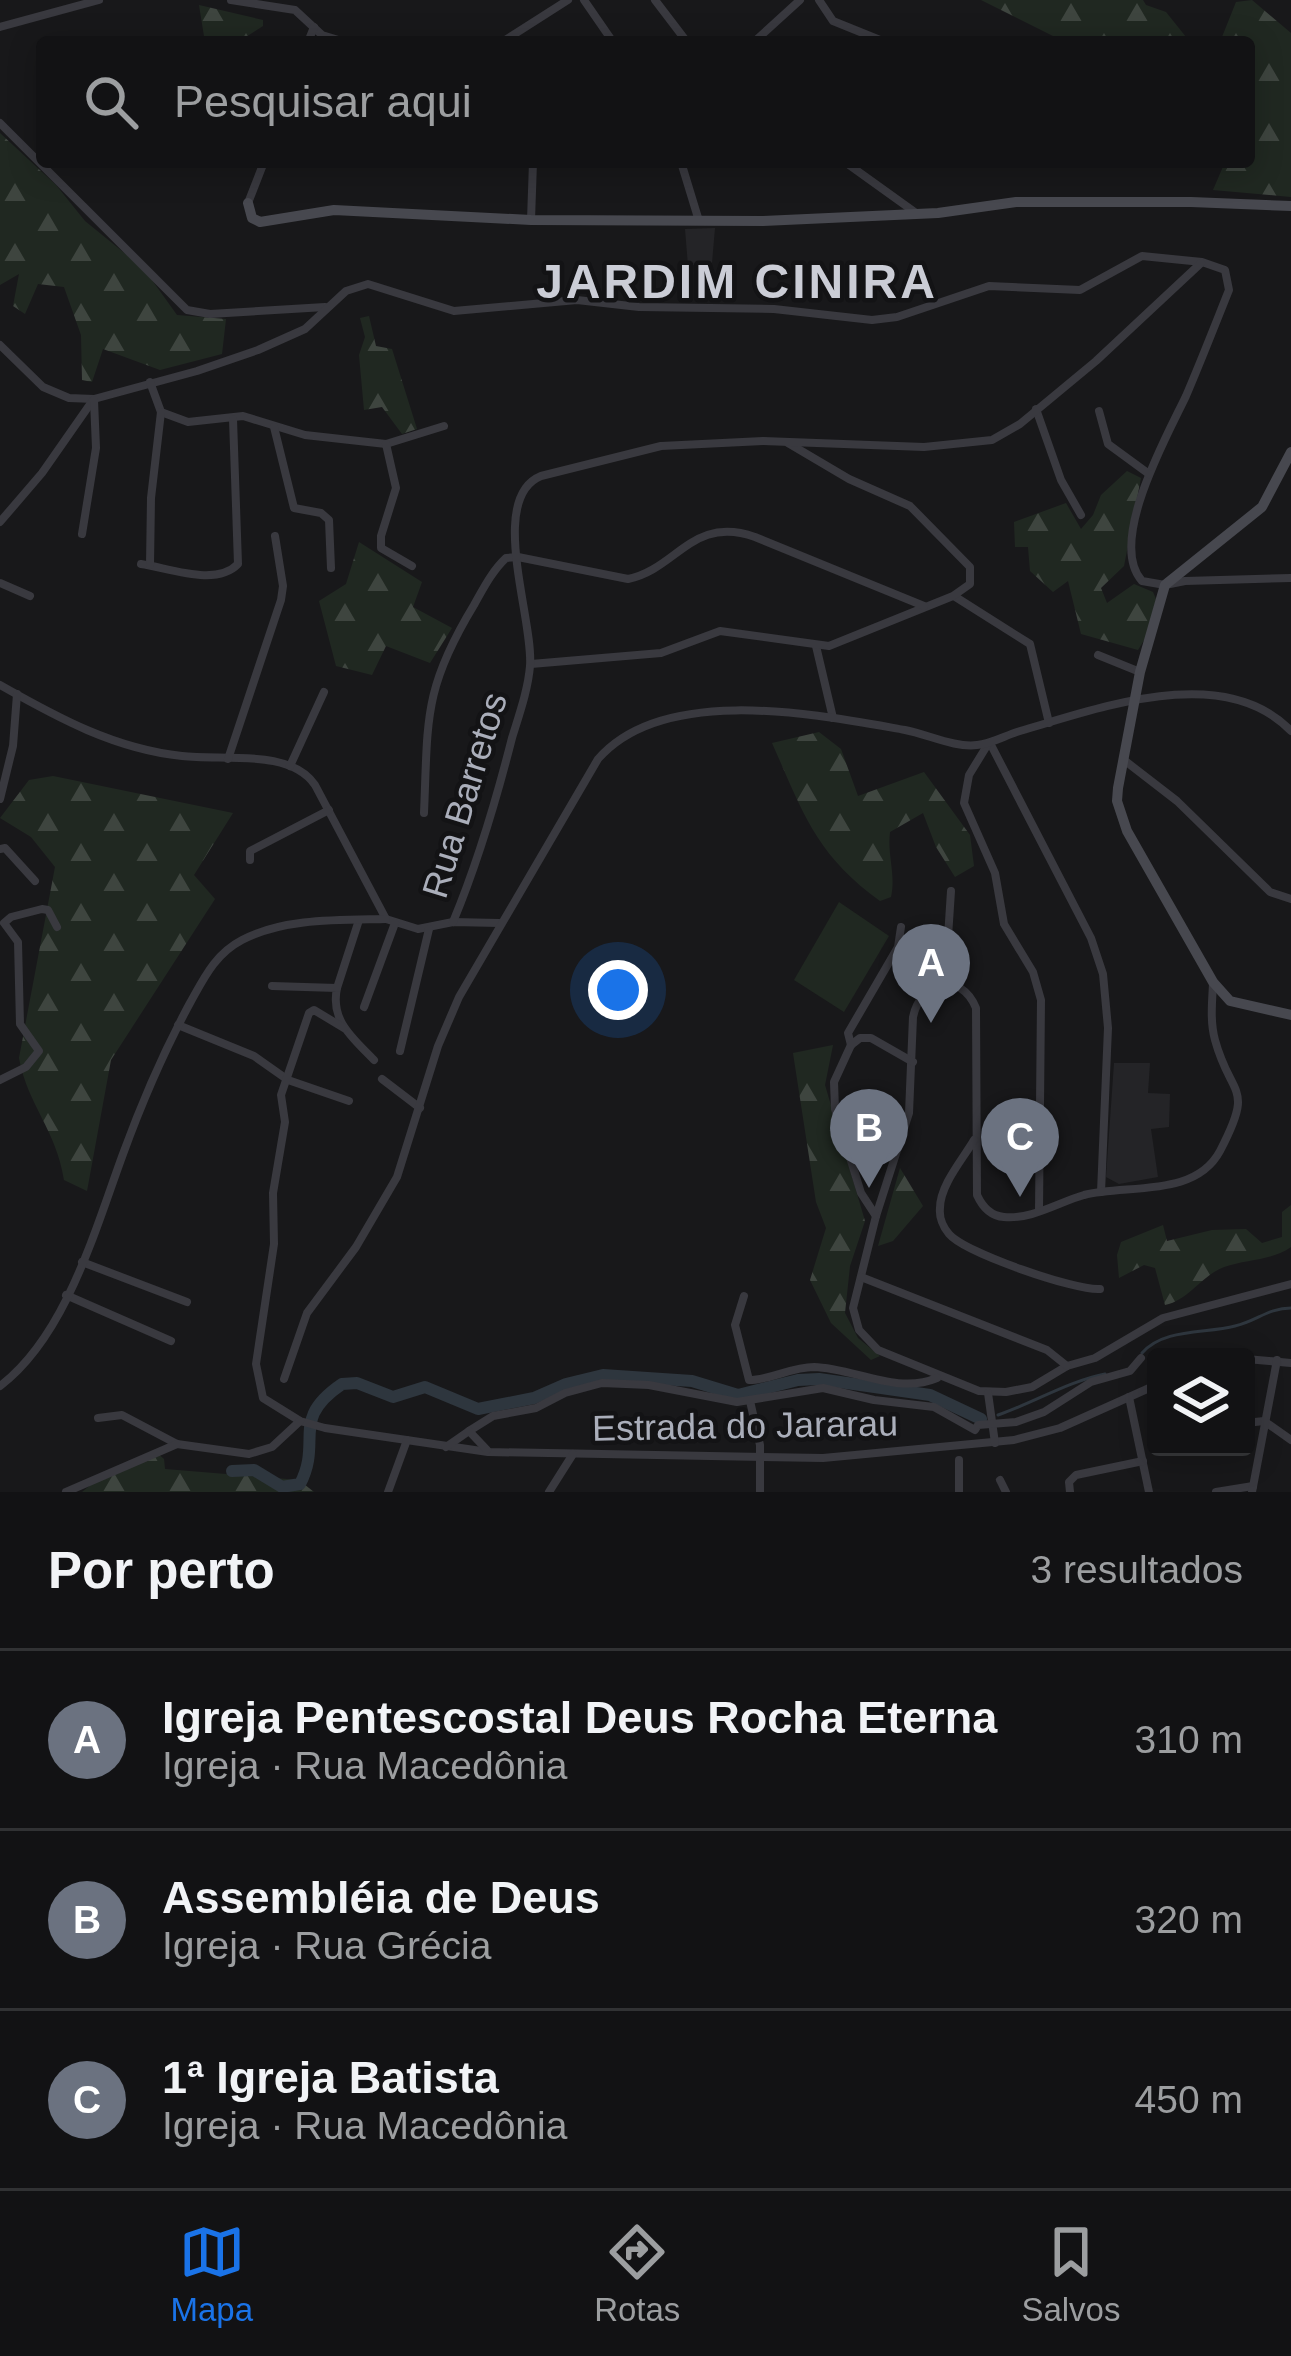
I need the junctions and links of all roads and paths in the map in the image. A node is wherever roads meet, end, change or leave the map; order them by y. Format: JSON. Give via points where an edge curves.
{"nodes":[{"id":1,"x":99,"y":0,"type":"edge"},
{"id":2,"x":231,"y":0,"type":"edge"},
{"id":3,"x":568,"y":0,"type":"edge"},
{"id":4,"x":584,"y":0,"type":"edge"},
{"id":5,"x":655,"y":0,"type":"edge"},
{"id":6,"x":800,"y":0,"type":"edge"},
{"id":7,"x":819,"y":0,"type":"edge"},
{"id":8,"x":0,"y":27,"type":"edge"},
{"id":9,"x":314,"y":27,"type":"junction"},
{"id":10,"x":310,"y":36,"type":"edge"},
{"id":11,"x":325,"y":36,"type":"edge"},
{"id":12,"x":511,"y":36,"type":"edge"},
{"id":13,"x":610,"y":36,"type":"edge"},
{"id":14,"x":682,"y":36,"type":"edge"},
{"id":15,"x":761,"y":36,"type":"edge"},
{"id":16,"x":870,"y":36,"type":"edge"},
{"id":17,"x":0,"y":123,"type":"edge"},
{"id":18,"x":36,"y":159,"type":"edge"},
{"id":19,"x":45,"y":168,"type":"edge"},
{"id":20,"x":50,"y":168,"type":"edge"},
{"id":21,"x":262,"y":168,"type":"edge"},
{"id":22,"x":533,"y":168,"type":"edge"},
{"id":23,"x":683,"y":168,"type":"edge"},
{"id":24,"x":853,"y":168,"type":"edge"},
{"id":25,"x":52,"y":175,"type":"junction"},
{"id":26,"x":248,"y":203,"type":"joint"},
{"id":27,"x":1291,"y":206,"type":"edge"},
{"id":28,"x":917,"y":214,"type":"junction"},
{"id":29,"x":531,"y":220,"type":"junction"},
{"id":30,"x":699,"y":221,"type":"junction"},
{"id":31,"x":1202,"y":262,"type":"junction"},
{"id":32,"x":326,"y":307,"type":"junction"},
{"id":33,"x":0,"y":345,"type":"edge"},
{"id":34,"x":150,"y":382,"type":"junction"},
{"id":35,"x":94,"y":399,"type":"junction"},
{"id":36,"x":1036,"y":410,"type":"junction"},
{"id":37,"x":1099,"y":411,"type":"dead end"},
{"id":38,"x":160,"y":412,"type":"junction"},
{"id":39,"x":233,"y":419,"type":"junction"},
{"id":40,"x":273,"y":425,"type":"junction"},
{"id":41,"x":444,"y":426,"type":"dead end"},
{"id":42,"x":788,"y":443,"type":"junction"},
{"id":43,"x":386,"y":444,"type":"junction"},
{"id":44,"x":1291,"y":452,"type":"edge"},
{"id":45,"x":1149,"y":474,"type":"junction"},
{"id":46,"x":326,"y":515,"type":"junction"},
{"id":47,"x":1081,"y":515,"type":"dead end"},
{"id":48,"x":0,"y":522,"type":"edge"},
{"id":49,"x":335,"y":526,"type":"dead end"},
{"id":50,"x":82,"y":534,"type":"dead end"},
{"id":51,"x":275,"y":536,"type":"dead end"},
{"id":52,"x":518,"y":557,"type":"junction"},
{"id":53,"x":412,"y":566,"type":"dead end"},
{"id":54,"x":331,"y":568,"type":"dead end"},
{"id":55,"x":1291,"y":578,"type":"edge"},
{"id":56,"x":0,"y":583,"type":"edge"},
{"id":57,"x":1165,"y":585,"type":"junction"},
{"id":58,"x":30,"y":596,"type":"dead end"},
{"id":59,"x":952,"y":596,"type":"junction"},
{"id":60,"x":925,"y":606,"type":"junction"},
{"id":61,"x":816,"y":646,"type":"junction"},
{"id":62,"x":1098,"y":655,"type":"dead end"},
{"id":63,"x":531,"y":664,"type":"junction"},
{"id":64,"x":1140,"y":672,"type":"junction"},
{"id":65,"x":0,"y":685,"type":"edge"},
{"id":66,"x":324,"y":692,"type":"dead end"},
{"id":67,"x":16,"y":694,"type":"junction"},
{"id":68,"x":1135,"y":702,"type":"junction"},
{"id":69,"x":833,"y":718,"type":"junction"},
{"id":70,"x":1049,"y":724,"type":"junction"},
{"id":71,"x":1291,"y":731,"type":"edge"},
{"id":72,"x":989,"y":742,"type":"junction"},
{"id":73,"x":228,"y":759,"type":"junction"},
{"id":74,"x":1124,"y":760,"type":"junction"},
{"id":75,"x":290,"y":766,"type":"junction"},
{"id":76,"x":0,"y":799,"type":"edge"},
{"id":77,"x":329,"y":810,"type":"junction"},
{"id":78,"x":424,"y":813,"type":"dead end"},
{"id":79,"x":0,"y":849,"type":"edge"},
{"id":80,"x":250,"y":860,"type":"dead end"},
{"id":81,"x":35,"y":881,"type":"dead end"},
{"id":82,"x":951,"y":891,"type":"dead end"},
{"id":83,"x":1291,"y":899,"type":"edge"},
{"id":84,"x":2,"y":920,"type":"edge"},
{"id":85,"x":359,"y":920,"type":"junction"},
{"id":86,"x":390,"y":921,"type":"junction"},
{"id":87,"x":453,"y":922,"type":"junction"},
{"id":88,"x":499,"y":923,"type":"junction"},
{"id":89,"x":57,"y":927,"type":"dead end"},
{"id":90,"x":901,"y":927,"type":"dead end"},
{"id":91,"x":429,"y":929,"type":"junction"},
{"id":92,"x":946,"y":982,"type":"junction"},
{"id":93,"x":1214,"y":982,"type":"junction"},
{"id":94,"x":272,"y":986,"type":"dead end"},
{"id":95,"x":337,"y":988,"type":"junction"},
{"id":96,"x":364,"y":1007,"type":"dead end"},
{"id":97,"x":1291,"y":1015,"type":"edge"},
{"id":98,"x":178,"y":1024,"type":"junction"},
{"id":99,"x":344,"y":1028,"type":"junction"},
{"id":100,"x":850,"y":1045,"type":"junction"},
{"id":101,"x":400,"y":1052,"type":"dead end"},
{"id":102,"x":374,"y":1060,"type":"dead end"},
{"id":103,"x":913,"y":1061,"type":"junction"},
{"id":104,"x":382,"y":1079,"type":"dead end"},
{"id":105,"x":0,"y":1080,"type":"edge"},
{"id":106,"x":288,"y":1080,"type":"junction"},
{"id":107,"x":349,"y":1101,"type":"dead end"},
{"id":108,"x":420,"y":1108,"type":"junction"},
{"id":109,"x":975,"y":1139,"type":"junction"},
{"id":110,"x":957,"y":1168,"type":"junction"},
{"id":111,"x":975,"y":1175,"type":"junction"},
{"id":112,"x":1101,"y":1192,"type":"junction"},
{"id":113,"x":1039,"y":1211,"type":"junction"},
{"id":114,"x":876,"y":1216,"type":"junction"},
{"id":115,"x":82,"y":1262,"type":"junction"},
{"id":116,"x":861,"y":1277,"type":"junction"},
{"id":117,"x":1291,"y":1284,"type":"edge"},
{"id":118,"x":1100,"y":1289,"type":"dead end"},
{"id":119,"x":66,"y":1295,"type":"junction"},
{"id":120,"x":744,"y":1296,"type":"dead end"},
{"id":121,"x":187,"y":1303,"type":"dead end"},
{"id":122,"x":171,"y":1341,"type":"dead end"},
{"id":123,"x":1141,"y":1358,"type":"dead end"},
{"id":124,"x":1255,"y":1359,"type":"edge"},
{"id":125,"x":1277,"y":1360,"type":"junction"},
{"id":126,"x":1291,"y":1363,"type":"edge"},
{"id":127,"x":1067,"y":1366,"type":"junction"},
{"id":128,"x":938,"y":1378,"type":"junction"},
{"id":129,"x":284,"y":1379,"type":"dead end"},
{"id":130,"x":0,"y":1386,"type":"edge"},
{"id":131,"x":1147,"y":1389,"type":"edge"},
{"id":132,"x":988,"y":1393,"type":"junction"},
{"id":133,"x":1129,"y":1397,"type":"junction"},
{"id":134,"x":750,"y":1401,"type":"junction"},
{"id":135,"x":98,"y":1418,"type":"dead end"},
{"id":136,"x":304,"y":1421,"type":"junction"},
{"id":137,"x":1264,"y":1421,"type":"junction"},
{"id":138,"x":1255,"y":1422,"type":"edge"},
{"id":139,"x":992,"y":1424,"type":"junction"},
{"id":140,"x":469,"y":1431,"type":"junction"},
{"id":141,"x":407,"y":1440,"type":"junction"},
{"id":142,"x":1291,"y":1440,"type":"edge"},
{"id":143,"x":995,"y":1443,"type":"junction"},
{"id":144,"x":177,"y":1444,"type":"junction"},
{"id":145,"x":446,"y":1447,"type":"junction"},
{"id":146,"x":488,"y":1452,"type":"junction"},
{"id":147,"x":573,"y":1454,"type":"junction"},
{"id":148,"x":761,"y":1459,"type":"junction"},
{"id":149,"x":959,"y":1460,"type":"dead end"},
{"id":150,"x":1143,"y":1461,"type":"junction"},
{"id":151,"x":1000,"y":1480,"type":"dead end"},
{"id":152,"x":1253,"y":1489,"type":"edge"},
{"id":153,"x":66,"y":1492,"type":"edge"},
{"id":154,"x":388,"y":1492,"type":"edge"},
{"id":155,"x":549,"y":1492,"type":"edge"},
{"id":156,"x":760,"y":1492,"type":"edge"},
{"id":157,"x":959,"y":1492,"type":"edge"},
{"id":158,"x":1006,"y":1492,"type":"edge"},
{"id":159,"x":1070,"y":1492,"type":"edge"},
{"id":160,"x":1149,"y":1492,"type":"edge"},
{"id":161,"x":1216,"y":1492,"type":"edge"}],
"edges":[{"from":1,"to":8,"type":"street"},
{"from":2,"to":9,"type":"street","via":[[295,10]]},
{"from":3,"to":12,"type":"street"},
{"from":4,"to":13,"type":"street"},
{"from":5,"to":14,"type":"street"},
{"from":6,"to":15,"type":"street"},
{"from":7,"to":16,"type":"street","via":[[833,21]]},
{"from":9,"to":10,"type":"street"},
{"from":9,"to":11,"type":"street"},
{"from":17,"to":18,"type":"street"},
{"from":19,"to":25,"type":"street"},
{"from":20,"to":25,"type":"street"},
{"from":21,"to":26,"type":"street"},
{"from":22,"to":29,"type":"street"},
{"from":23,"to":30,"type":"street"},
{"from":24,"to":28,"type":"street"},
{"from":25,"to":32,"type":"street","via":[[187,310]]},
{"from":26,"to":29,"type":"street","via":[[260,222],[334,210]]},
{"from":27,"to":28,"type":"street","via":[[1016,202]]},
{"from":28,"to":30,"type":"street"},
{"from":29,"to":30,"type":"street"},
{"from":31,"to":32,"type":"street","via":[[1142,256],[1080,290],[989,286],[887,319],[577,300],[454,311],[374,284]]},
{"from":31,"to":36,"type":"street"},
{"from":31,"to":45,"type":"street","via":[[1225,270],[1229,290]]},
{"from":32,"to":34,"type":"street","via":[[305,329],[258,350]]},
{"from":33,"to":35,"type":"street","via":[[43,387]]},
{"from":34,"to":35,"type":"street"},
{"from":34,"to":38,"type":"street"},
{"from":35,"to":48,"type":"street"},
{"from":35,"to":50,"type":"street","via":[[96,448]]},
{"from":36,"to":42,"type":"street","via":[[980,442]]},
{"from":36,"to":47,"type":"street"},
{"from":37,"to":45,"type":"street","via":[[1108,444]]},
{"from":38,"to":39,"type":"street","via":[[188,422]]},
{"from":38,"to":39,"type":"street","via":[[146,565],[206,575],[238,564]]},
{"from":39,"to":40,"type":"street"},
{"from":40,"to":43,"type":"street"},
{"from":40,"to":46,"type":"street","via":[[294,508]]},
{"from":41,"to":43,"type":"street"},
{"from":42,"to":52,"type":"street","via":[[661,446],[541,476],[519,494]]},
{"from":42,"to":59,"type":"street","via":[[929,522],[972,573]]},
{"from":43,"to":53,"type":"street","via":[[395,498],[380,543]]},
{"from":44,"to":57,"type":"street","via":[[1249,521]]},
{"from":45,"to":57,"type":"street","via":[[1130,562],[1142,580]]},
{"from":46,"to":49,"type":"street"},
{"from":46,"to":54,"type":"street"},
{"from":51,"to":73,"type":"street","via":[[283,586]]},
{"from":52,"to":60,"type":"street","via":[[628,579],[690,540],[731,532]]},
{"from":52,"to":63,"type":"street"},
{"from":52,"to":78,"type":"street","via":[[500,563],[434,683]]},
{"from":55,"to":57,"type":"street"},
{"from":56,"to":58,"type":"street"},
{"from":57,"to":64,"type":"street"},
{"from":59,"to":60,"type":"street","name":"Rua Barretos"},
{"from":59,"to":70,"type":"street","via":[[1030,644]]},
{"from":60,"to":61,"type":"street","name":"Rua Barretos"},
{"from":61,"to":63,"type":"street","name":"Rua Barretos","via":[[720,631],[661,653]]},
{"from":61,"to":69,"type":"street"},
{"from":62,"to":64,"type":"street"},
{"from":63,"to":87,"type":"street","name":"Rua Barretos","via":[[483,845]]},
{"from":64,"to":68,"type":"street"},
{"from":65,"to":67,"type":"street"},
{"from":66,"to":75,"type":"street"},
{"from":67,"to":73,"type":"street","via":[[76,728],[136,748]]},
{"from":67,"to":76,"type":"street"},
{"from":68,"to":70,"type":"street"},
{"from":68,"to":71,"type":"street","via":[[1218,695],[1244,700]]},
{"from":68,"to":74,"type":"street"},
{"from":69,"to":72,"type":"street","via":[[970,746]]},
{"from":69,"to":88,"type":"street","via":[[751,707],[624,735],[598,759]]},
{"from":70,"to":72,"type":"street"},
{"from":72,"to":112,"type":"street","via":[[1103,974]]},
{"from":72,"to":113,"type":"street","via":[[964,803],[995,873],[1004,924],[1041,1000]]},
{"from":73,"to":75,"type":"street"},
{"from":74,"to":83,"type":"street","via":[[1270,892]]},
{"from":74,"to":93,"type":"street","via":[[1118,801],[1127,831]]},
{"from":75,"to":77,"type":"street","via":[[309,775]]},
{"from":77,"to":80,"type":"street","via":[[250,851]]},
{"from":77,"to":86,"type":"street"},
{"from":79,"to":81,"type":"street"},
{"from":82,"to":92,"type":"street"},
{"from":84,"to":89,"type":"street","via":[[42,909]]},
{"from":84,"to":105,"type":"street","via":[[18,942],[20,1024],[39,1051]]},
{"from":85,"to":86,"type":"street"},
{"from":85,"to":95,"type":"street"},
{"from":85,"to":98,"type":"street","via":[[276,928],[242,940],[217,957]]},
{"from":86,"to":91,"type":"street"},
{"from":86,"to":96,"type":"street"},
{"from":87,"to":88,"type":"street"},
{"from":87,"to":91,"type":"street"},
{"from":88,"to":108,"type":"street","via":[[449,1018]]},
{"from":90,"to":100,"type":"street","via":[[898,947],[848,1033]]},
{"from":91,"to":101,"type":"street"},
{"from":92,"to":103,"type":"street","via":[[916,1004]]},
{"from":92,"to":109,"type":"street","via":[[968,993],[976,1008]]},
{"from":93,"to":97,"type":"street","via":[[1230,1001]]},
{"from":93,"to":112,"type":"street","via":[[1214,1039],[1239,1102],[1217,1157],[1189,1178]]},
{"from":94,"to":95,"type":"street"},
{"from":95,"to":99,"type":"street","via":[[333,1005]]},
{"from":98,"to":106,"type":"street"},
{"from":98,"to":115,"type":"street"},
{"from":99,"to":102,"type":"street"},
{"from":99,"to":106,"type":"street","via":[[309,1012]]},
{"from":100,"to":103,"type":"street","via":[[871,1039]]},
{"from":100,"to":114,"type":"street","via":[[833,1099],[861,1193]]},
{"from":103,"to":114,"type":"street","via":[[909,1113]]},
{"from":104,"to":108,"type":"street"},
{"from":106,"to":107,"type":"street"},
{"from":106,"to":136,"type":"street","via":[[256,1364],[263,1398]]},
{"from":108,"to":129,"type":"street","via":[[397,1178],[307,1313]]},
{"from":109,"to":110,"type":"street"},
{"from":109,"to":111,"type":"street"},
{"from":110,"to":111,"type":"street"},
{"from":110,"to":118,"type":"street","via":[[940,1201],[949,1234],[1037,1274]]},
{"from":111,"to":113,"type":"street","via":[[981,1203],[996,1215]]},
{"from":112,"to":113,"type":"street"},
{"from":114,"to":116,"type":"street"},
{"from":115,"to":119,"type":"street"},
{"from":115,"to":121,"type":"street"},
{"from":116,"to":127,"type":"street","via":[[1047,1350]]},
{"from":116,"to":128,"type":"street","via":[[853,1308],[864,1338]]},
{"from":117,"to":127,"type":"street","via":[[1163,1318]]},
{"from":119,"to":122,"type":"street"},
{"from":119,"to":130,"type":"street","via":[[47,1339]]},
{"from":120,"to":128,"type":"street","via":[[735,1325],[749,1380],[807,1367],[911,1383]]},
{"from":123,"to":139,"type":"street","via":[[1130,1371],[1090,1382],[1044,1412]]},
{"from":124,"to":125,"type":"street"},
{"from":125,"to":126,"type":"street"},
{"from":125,"to":137,"type":"street"},
{"from":127,"to":132,"type":"street","via":[[1031,1387]]},
{"from":128,"to":132,"type":"street"},
{"from":131,"to":133,"type":"street","name":"Estrada do Jararau"},
{"from":132,"to":139,"type":"street"},
{"from":133,"to":143,"type":"street","name":"Estrada do Jararau","via":[[1046,1433]]},
{"from":133,"to":150,"type":"street"},
{"from":134,"to":139,"type":"street","via":[[823,1388],[934,1407],[975,1430]]},
{"from":134,"to":140,"type":"street","via":[[602,1383]]},
{"from":134,"to":148,"type":"street"},
{"from":135,"to":144,"type":"street","via":[[122,1414]]},
{"from":136,"to":141,"type":"street","name":"Estrada do Jararau"},
{"from":136,"to":144,"type":"street","via":[[249,1454]]},
{"from":137,"to":138,"type":"street"},
{"from":137,"to":142,"type":"street"},
{"from":137,"to":152,"type":"street"},
{"from":139,"to":143,"type":"street"},
{"from":140,"to":145,"type":"street"},
{"from":140,"to":146,"type":"street"},
{"from":141,"to":145,"type":"street","name":"Estrada do Jararau"},
{"from":141,"to":154,"type":"street"},
{"from":143,"to":148,"type":"street","name":"Estrada do Jararau"},
{"from":144,"to":153,"type":"street"},
{"from":145,"to":146,"type":"street","name":"Estrada do Jararau"},
{"from":146,"to":147,"type":"street","name":"Estrada do Jararau"},
{"from":147,"to":148,"type":"street","name":"Estrada do Jararau"},
{"from":147,"to":155,"type":"street"},
{"from":148,"to":156,"type":"street"},
{"from":149,"to":157,"type":"street"},
{"from":150,"to":159,"type":"street","via":[[1076,1475]]},
{"from":150,"to":160,"type":"street"},
{"from":151,"to":158,"type":"street"},
{"from":152,"to":161,"type":"street"}]}
